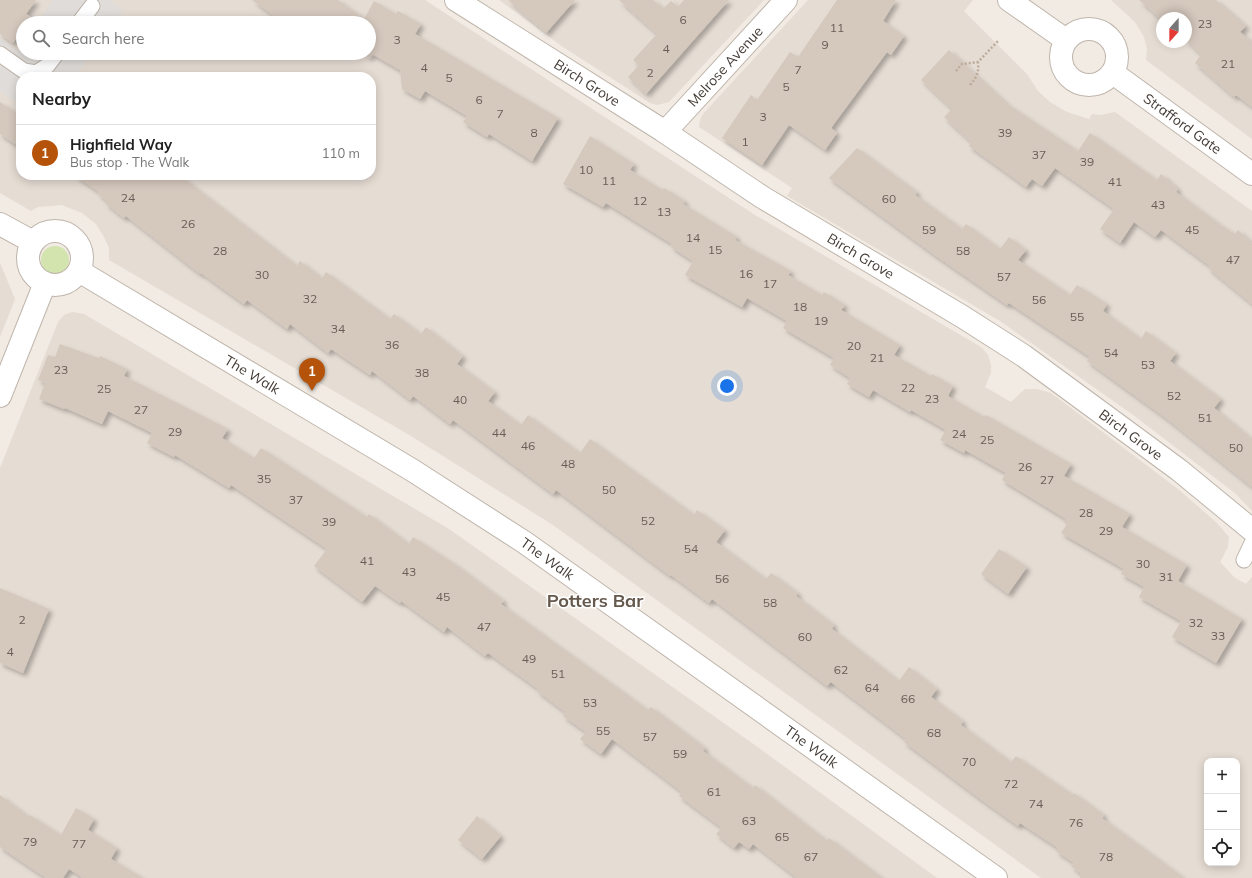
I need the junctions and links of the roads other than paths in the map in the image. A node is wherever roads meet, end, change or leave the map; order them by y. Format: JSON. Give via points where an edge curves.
{"nodes":[{"id":1,"x":456,"y":0,"type":"edge"},
{"id":2,"x":786,"y":0,"type":"edge"},
{"id":3,"x":1009,"y":0,"type":"edge"},
{"id":4,"x":92,"y":6,"type":"dead end"},
{"id":5,"x":84,"y":16,"type":"edge"},
{"id":6,"x":1066,"y":40,"type":"junction"},
{"id":7,"x":0,"y":54,"type":"edge"},
{"id":8,"x":52,"y":60,"type":"edge"},
{"id":9,"x":30,"y":72,"type":"edge"},
{"id":10,"x":38,"y":72,"type":"edge"},
{"id":11,"x":1113,"y":72,"type":"junction"},
{"id":12,"x":665,"y":132,"type":"junction"},
{"id":13,"x":1252,"y":174,"type":"edge"},
{"id":14,"x":0,"y":224,"type":"edge"},
{"id":15,"x":33,"y":242,"type":"junction"},
{"id":16,"x":80,"y":271,"type":"junction"},
{"id":17,"x":45,"y":283,"type":"junction"},
{"id":18,"x":0,"y":396,"type":"edge"},
{"id":19,"x":1252,"y":530,"type":"edge"},
{"id":20,"x":1252,"y":543,"type":"edge"},
{"id":21,"x":1244,"y":560,"type":"dead end"},
{"id":22,"x":996,"y":878,"type":"edge"}],
"edges":[{"from":1,"to":12,"type":"street","name":"Birch Grove"},
{"from":2,"to":12,"type":"street","name":"Melrose Avenue"},
{"from":3,"to":6,"type":"street"},
{"from":4,"to":5,"type":"lane"},
{"from":6,"to":11,"type":"street","via":[[1078,31],[1087,29],[1104,33],[1116,51]]},
{"from":6,"to":11,"type":"street","via":[[1062,59],[1065,70],[1075,81],[1082,84],[1099,83]]},
{"from":7,"to":9,"type":"lane","via":[[24,71]]},
{"from":8,"to":10,"type":"lane"},
{"from":11,"to":13,"type":"street","name":"Strafford Gate"},
{"from":12,"to":19,"type":"street","name":"Birch Grove","via":[[762,197],[1024,356],[1179,470]]},
{"from":14,"to":15,"type":"street"},
{"from":15,"to":16,"type":"street","via":[[39,235],[48,231],[66,233],[79,245],[82,253]]},
{"from":15,"to":17,"type":"street","via":[[28,250],[29,268],[34,276]]},
{"from":16,"to":17,"type":"street","via":[[67,283]]},
{"from":16,"to":22,"type":"street","name":"The Walk","via":[[406,466],[524,542]]},
{"from":17,"to":18,"type":"street"},
{"from":20,"to":21,"type":"lane"}]}
